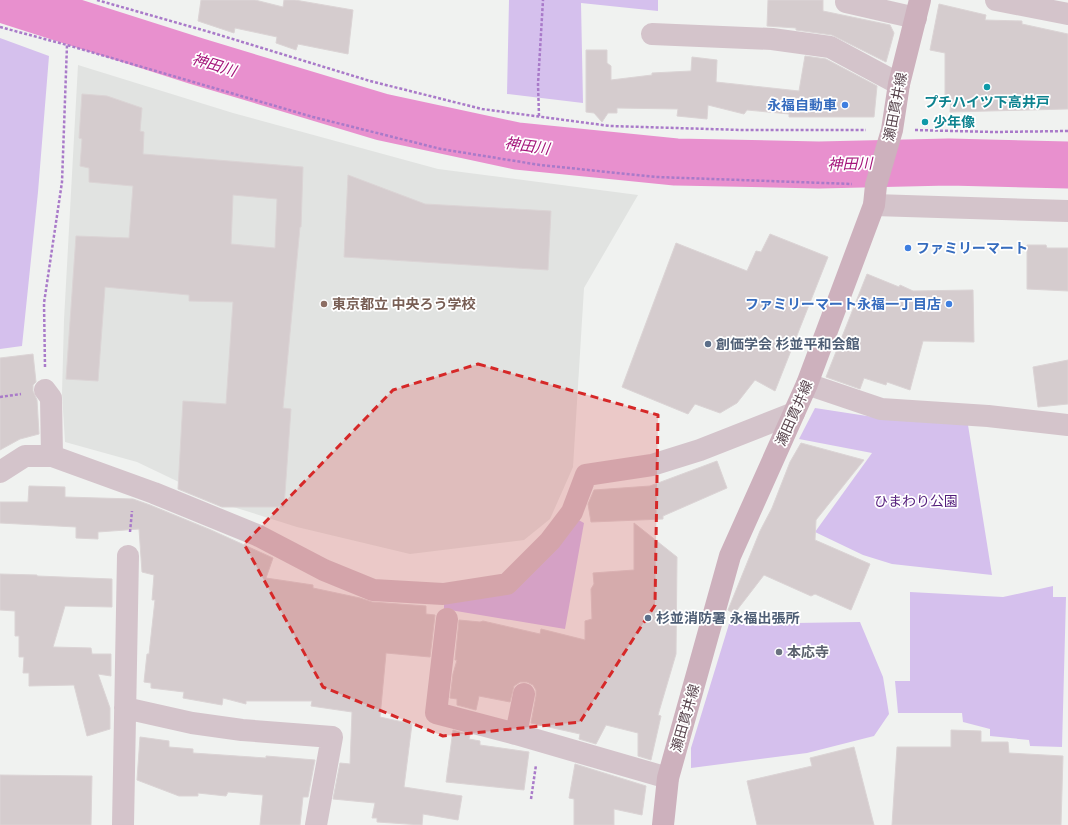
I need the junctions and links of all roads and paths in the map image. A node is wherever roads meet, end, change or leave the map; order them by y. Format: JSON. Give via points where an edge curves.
{"nodes":[{"id":1,"x":97,"y":0,"type":"edge"},
{"id":2,"x":543,"y":0,"type":"edge"},
{"id":3,"x":996,"y":0,"type":"edge"},
{"id":4,"x":846,"y":2,"type":"dead end"},
{"id":5,"x":918,"y":9,"type":"edge"},
{"id":6,"x":1068,"y":14,"type":"edge"},
{"id":7,"x":0,"y":27,"type":"edge"},
{"id":8,"x":652,"y":34,"type":"dead end"},
{"id":9,"x":67,"y":45,"type":"junction"},
{"id":10,"x":899,"y":84,"type":"junction"},
{"id":11,"x":539,"y":116,"type":"junction"},
{"id":12,"x":1068,"y":131,"type":"edge"},
{"id":13,"x":890,"y":135,"type":"junction"},
{"id":14,"x":876,"y":189,"type":"junction"},
{"id":15,"x":1068,"y":211,"type":"edge"},
{"id":16,"x":807,"y":384,"type":"junction"},
{"id":17,"x":45,"y":390,"type":"joint"},
{"id":18,"x":794,"y":413,"type":"junction"},
{"id":19,"x":1068,"y":425,"type":"edge"},
{"id":20,"x":52,"y":456,"type":"junction"},
{"id":21,"x":0,"y":472,"type":"edge"},
{"id":22,"x":135,"y":486,"type":"junction"},
{"id":23,"x":128,"y":556,"type":"joint"},
{"id":24,"x":447,"y":620,"type":"dead end"},
{"id":25,"x":524,"y":694,"type":"dead end"},
{"id":26,"x":125,"y":708,"type":"junction"},
{"id":27,"x":516,"y":734,"type":"junction"},
{"id":28,"x":539,"y":741,"type":"junction"},
{"id":29,"x":668,"y":778,"type":"junction"},
{"id":30,"x":531,"y":799,"type":"dead end"},
{"id":31,"x":123,"y":825,"type":"edge"},
{"id":32,"x":316,"y":825,"type":"edge"},
{"id":33,"x":663,"y":825,"type":"edge"}],
"edges":[{"from":1,"to":11,"type":"path","via":[[370,81],[482,109]]},
{"from":2,"to":11,"type":"path","via":[[538,84]]},
{"from":3,"to":6,"type":"street"},
{"from":4,"to":5,"type":"street"},
{"from":5,"to":10,"type":"main road","name":"瀬田貫井線"},
{"from":7,"to":9,"type":"path"},
{"from":8,"to":10,"type":"street","via":[[772,39],[830,46]]},
{"from":9,"to":14,"type":"path","via":[[314,117],[441,149],[540,165],[656,177]]},
{"from":9,"to":17,"type":"path","via":[[62,182],[44,303]]},
{"from":10,"to":13,"type":"main road","name":"瀬田貫井線"},
{"from":11,"to":13,"type":"path","via":[[618,126]]},
{"from":12,"to":13,"type":"path"},
{"from":13,"to":14,"type":"main road","name":"瀬田貫井線"},
{"from":14,"to":15,"type":"street"},
{"from":14,"to":16,"type":"main road","name":"瀬田貫井線"},
{"from":16,"to":18,"type":"main road","name":"瀬田貫井線"},
{"from":16,"to":19,"type":"street","via":[[881,409],[988,416]]},
{"from":17,"to":20,"type":"street","via":[[51,398]]},
{"from":18,"to":22,"type":"street","via":[[700,450],[652,465],[586,475],[572,512],[550,541],[507,584],[443,594],[373,590],[324,570],[257,535]]},
{"from":18,"to":29,"type":"main road","name":"瀬田貫井線","via":[[730,556]]},
{"from":20,"to":21,"type":"street","via":[[25,456]]},
{"from":20,"to":22,"type":"street"},
{"from":22,"to":23,"type":"path"},
{"from":23,"to":26,"type":"street"},
{"from":24,"to":27,"type":"street","via":[[436,713]]},
{"from":25,"to":27,"type":"street"},
{"from":26,"to":31,"type":"street"},
{"from":26,"to":32,"type":"street","via":[[192,723],[332,737]]},
{"from":27,"to":28,"type":"street"},
{"from":28,"to":29,"type":"street"},
{"from":28,"to":30,"type":"path"},
{"from":29,"to":33,"type":"main road","name":"瀬田貫井線"}]}
